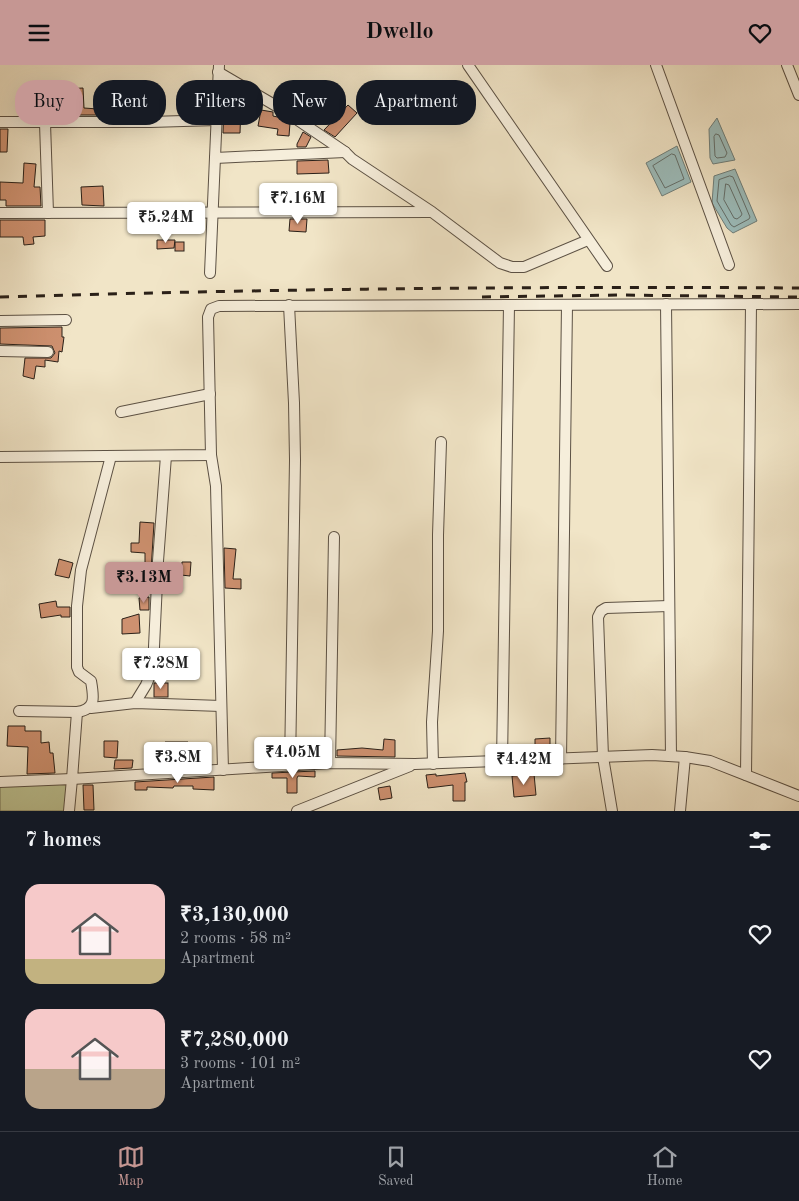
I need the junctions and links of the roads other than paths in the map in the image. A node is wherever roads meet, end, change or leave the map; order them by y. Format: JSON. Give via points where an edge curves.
{"nodes":[{"id":1,"x":468,"y":65,"type":"edge"},
{"id":2,"x":656,"y":65,"type":"edge"},
{"id":3,"x":786,"y":65,"type":"edge"},
{"id":4,"x":219,"y":69,"type":"edge"},
{"id":5,"x":799,"y":95,"type":"edge"},
{"id":6,"x":0,"y":122,"type":"edge"},
{"id":7,"x":15,"y":122,"type":"edge"},
{"id":8,"x":176,"y":122,"type":"edge"},
{"id":9,"x":83,"y":123,"type":"edge"},
{"id":10,"x":45,"y":125,"type":"edge"},
{"id":11,"x":217,"y":125,"type":"edge"},
{"id":12,"x":345,"y":152,"type":"junction"},
{"id":13,"x":215,"y":158,"type":"junction"},
{"id":14,"x":212,"y":212,"type":"junction"},
{"id":15,"x":432,"y":212,"type":"junction"},
{"id":16,"x":0,"y":213,"type":"edge"},
{"id":17,"x":48,"y":213,"type":"junction"},
{"id":18,"x":588,"y":240,"type":"junction"},
{"id":19,"x":729,"y":265,"type":"dead end"},
{"id":20,"x":607,"y":266,"type":"dead end"},
{"id":21,"x":210,"y":273,"type":"dead end"},
{"id":22,"x":751,"y":304,"type":"junction"},
{"id":23,"x":799,"y":304,"type":"edge"},
{"id":24,"x":289,"y":305,"type":"junction"},
{"id":25,"x":509,"y":305,"type":"junction"},
{"id":26,"x":567,"y":305,"type":"junction"},
{"id":27,"x":666,"y":305,"type":"junction"},
{"id":28,"x":66,"y":320,"type":"dead end"},
{"id":29,"x":0,"y":321,"type":"edge"},
{"id":30,"x":0,"y":351,"type":"edge"},
{"id":31,"x":48,"y":352,"type":"dead end"},
{"id":32,"x":210,"y":394,"type":"junction"},
{"id":33,"x":121,"y":412,"type":"dead end"},
{"id":34,"x":441,"y":442,"type":"dead end"},
{"id":35,"x":211,"y":455,"type":"junction"},
{"id":36,"x":111,"y":456,"type":"junction"},
{"id":37,"x":166,"y":456,"type":"junction"},
{"id":38,"x":0,"y":457,"type":"edge"},
{"id":39,"x":334,"y":537,"type":"dead end"},
{"id":40,"x":669,"y":606,"type":"junction"},
{"id":41,"x":135,"y":703,"type":"junction"},
{"id":42,"x":221,"y":706,"type":"junction"},
{"id":43,"x":90,"y":708,"type":"junction"},
{"id":44,"x":19,"y":711,"type":"dead end"},
{"id":45,"x":77,"y":712,"type":"junction"},
{"id":46,"x":670,"y":756,"type":"junction"},
{"id":47,"x":603,"y":757,"type":"junction"},
{"id":48,"x":685,"y":757,"type":"junction"},
{"id":49,"x":561,"y":759,"type":"junction"},
{"id":50,"x":502,"y":762,"type":"junction"},
{"id":51,"x":330,"y":763,"type":"junction"},
{"id":52,"x":433,"y":764,"type":"junction"},
{"id":53,"x":414,"y":765,"type":"junction"},
{"id":54,"x":290,"y":766,"type":"junction"},
{"id":55,"x":223,"y":770,"type":"junction"},
{"id":56,"x":746,"y":775,"type":"junction"},
{"id":57,"x":72,"y":779,"type":"junction"},
{"id":58,"x":0,"y":782,"type":"edge"},
{"id":59,"x":799,"y":796,"type":"edge"},
{"id":60,"x":69,"y":811,"type":"edge"},
{"id":61,"x":297,"y":811,"type":"edge"},
{"id":62,"x":612,"y":811,"type":"edge"},
{"id":63,"x":680,"y":811,"type":"edge"}],
"edges":[{"from":1,"to":18,"type":"street"},
{"from":2,"to":19,"type":"street"},
{"from":3,"to":5,"type":"street"},
{"from":4,"to":12,"type":"street"},
{"from":6,"to":7,"type":"street"},
{"from":8,"to":9,"type":"street"},
{"from":10,"to":17,"type":"street"},
{"from":11,"to":13,"type":"street"},
{"from":12,"to":13,"type":"street"},
{"from":12,"to":15,"type":"street"},
{"from":13,"to":14,"type":"street"},
{"from":14,"to":15,"type":"street"},
{"from":14,"to":17,"type":"street"},
{"from":14,"to":21,"type":"street"},
{"from":15,"to":18,"type":"street","via":[[500,263],[512,267],[524,267]]},
{"from":16,"to":17,"type":"street"},
{"from":18,"to":20,"type":"street"},
{"from":22,"to":23,"type":"street"},
{"from":22,"to":27,"type":"street"},
{"from":22,"to":56,"type":"street"},
{"from":24,"to":25,"type":"street"},
{"from":24,"to":32,"type":"street","via":[[219,306],[211,309],[208,317]]},
{"from":24,"to":54,"type":"street","via":[[295,451]]},
{"from":25,"to":26,"type":"street"},
{"from":25,"to":50,"type":"street"},
{"from":26,"to":27,"type":"street"},
{"from":26,"to":49,"type":"street"},
{"from":27,"to":40,"type":"street"},
{"from":28,"to":29,"type":"street"},
{"from":30,"to":31,"type":"street"},
{"from":32,"to":33,"type":"street"},
{"from":32,"to":35,"type":"street"},
{"from":34,"to":52,"type":"street"},
{"from":35,"to":37,"type":"street"},
{"from":35,"to":42,"type":"street","via":[[216,486]]},
{"from":36,"to":37,"type":"street"},
{"from":36,"to":38,"type":"street"},
{"from":36,"to":43,"type":"street","via":[[81,570],[77,606],[77,667],[90,681]]},
{"from":37,"to":41,"type":"street","via":[[153,668]]},
{"from":39,"to":51,"type":"street"},
{"from":40,"to":46,"type":"street"},
{"from":40,"to":47,"type":"street","via":[[612,607],[601,611],[598,617]]},
{"from":41,"to":42,"type":"street"},
{"from":41,"to":43,"type":"street"},
{"from":42,"to":55,"type":"street"},
{"from":43,"to":45,"type":"street"},
{"from":44,"to":45,"type":"street"},
{"from":45,"to":57,"type":"street"},
{"from":46,"to":47,"type":"street"},
{"from":46,"to":48,"type":"street"},
{"from":47,"to":49,"type":"street"},
{"from":47,"to":62,"type":"street"},
{"from":48,"to":56,"type":"street","via":[[710,761]]},
{"from":48,"to":63,"type":"street"},
{"from":49,"to":50,"type":"street"},
{"from":50,"to":52,"type":"street"},
{"from":51,"to":53,"type":"street"},
{"from":51,"to":54,"type":"street"},
{"from":52,"to":53,"type":"street"},
{"from":53,"to":61,"type":"street"},
{"from":54,"to":55,"type":"street"},
{"from":55,"to":57,"type":"street"},
{"from":56,"to":59,"type":"street"},
{"from":57,"to":58,"type":"street"},
{"from":57,"to":60,"type":"street"}]}
